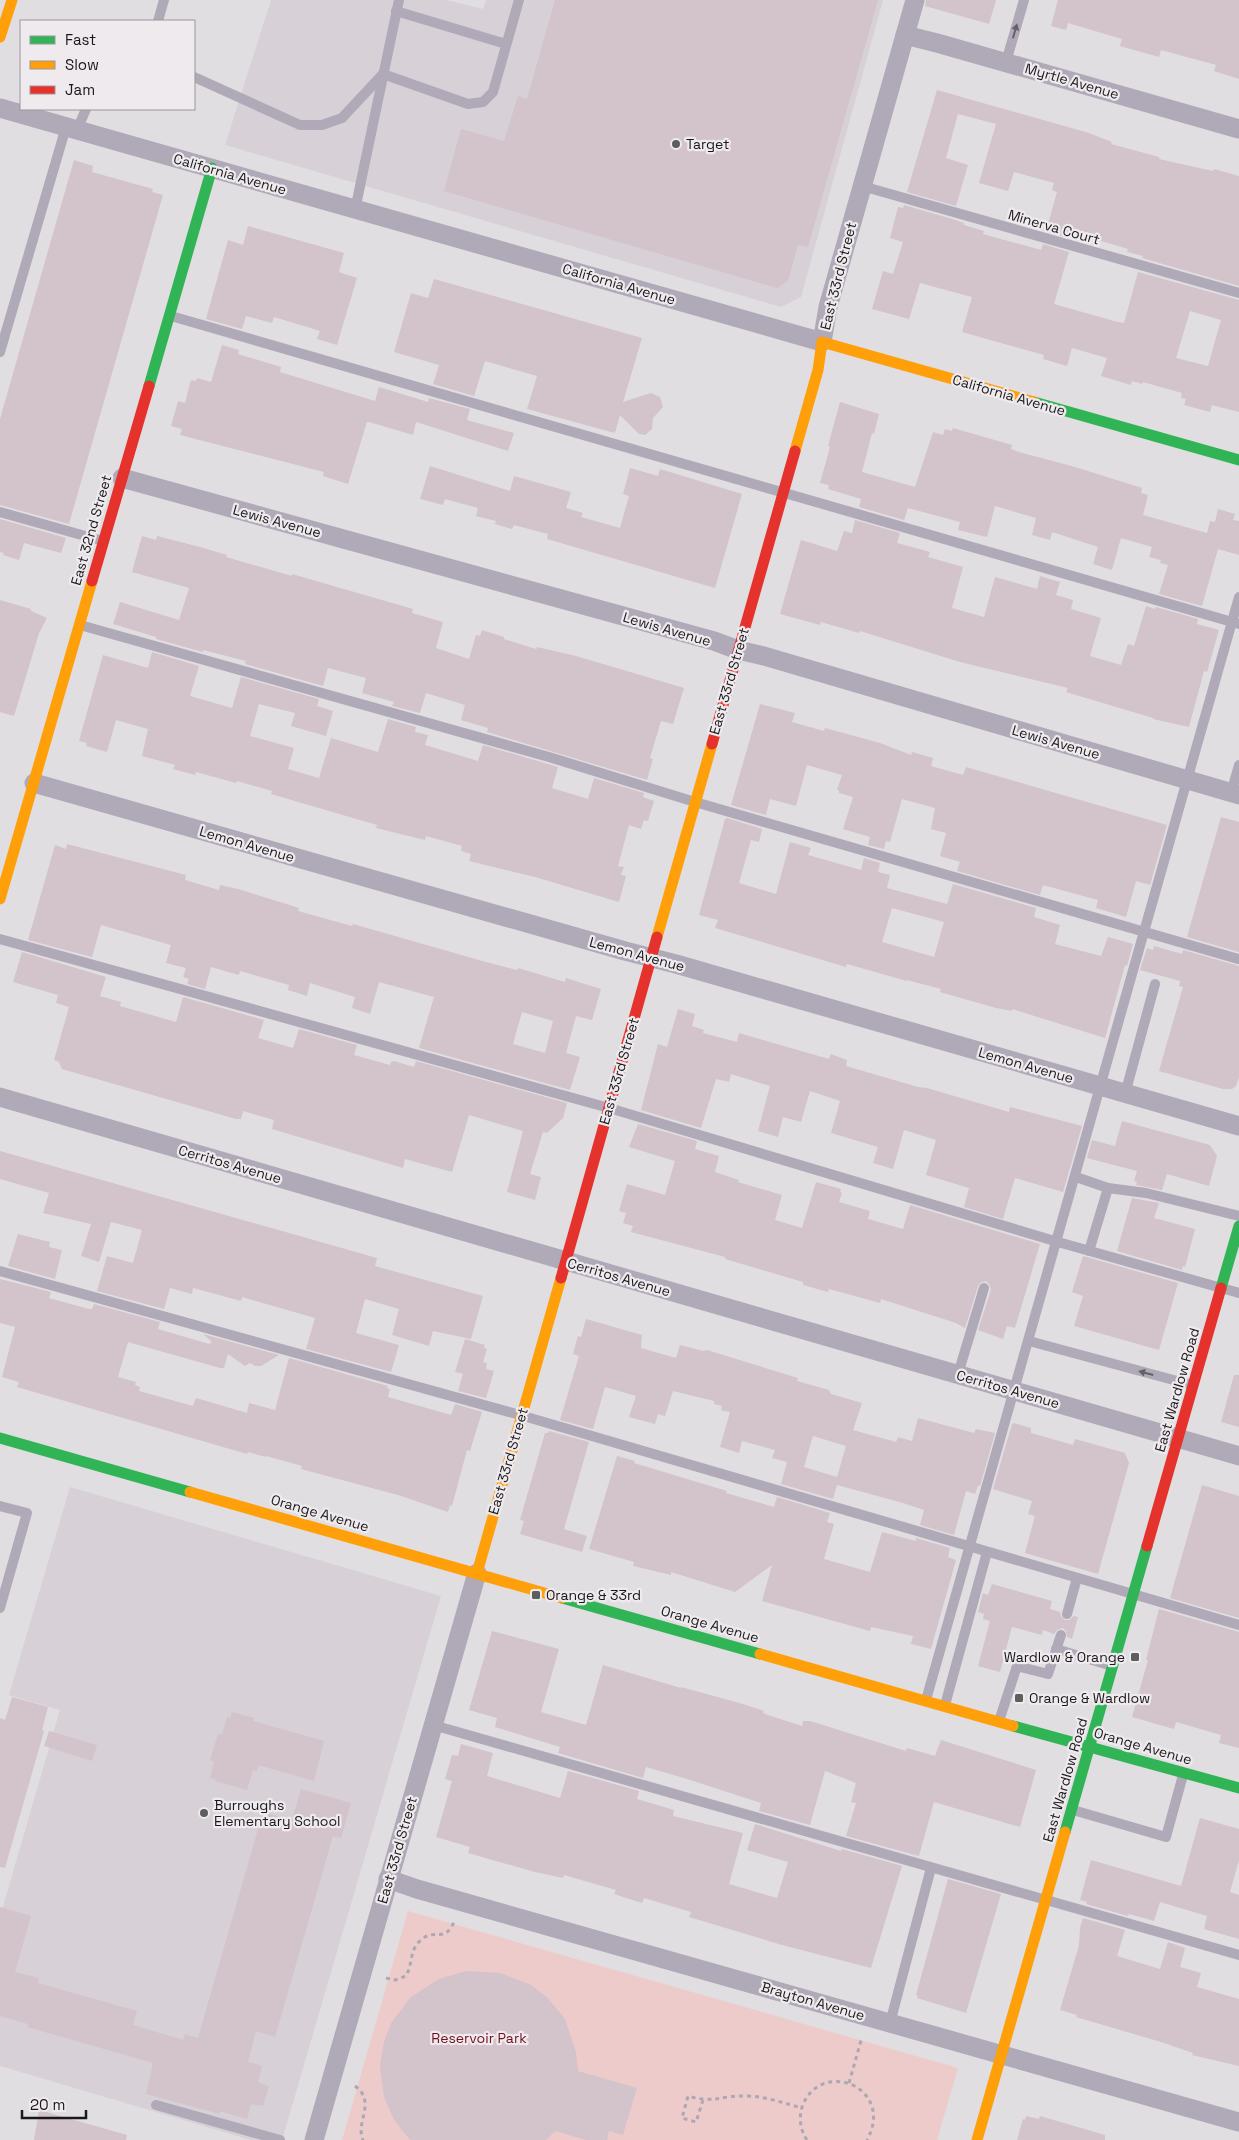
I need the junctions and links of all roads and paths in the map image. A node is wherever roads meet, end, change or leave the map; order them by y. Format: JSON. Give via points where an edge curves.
{"nodes":[{"id":1,"x":12,"y":0,"type":"edge"},
{"id":2,"x":164,"y":0,"type":"edge"},
{"id":3,"x":399,"y":0,"type":"edge"},
{"id":4,"x":519,"y":0,"type":"edge"},
{"id":5,"x":915,"y":0,"type":"edge"},
{"id":6,"x":1024,"y":0,"type":"edge"},
{"id":7,"x":396,"y":11,"type":"junction"},
{"id":8,"x":158,"y":20,"type":"edge"},
{"id":9,"x":905,"y":35,"type":"junction"},
{"id":10,"x":0,"y":37,"type":"edge"},
{"id":11,"x":506,"y":44,"type":"junction"},
{"id":12,"x":1006,"y":62,"type":"junction"},
{"id":13,"x":383,"y":74,"type":"junction"},
{"id":14,"x":195,"y":77,"type":"edge"},
{"id":15,"x":0,"y":108,"type":"edge"},
{"id":16,"x":85,"y":110,"type":"edge"},
{"id":17,"x":1239,"y":128,"type":"edge"},
{"id":18,"x":72,"y":129,"type":"junction"},
{"id":19,"x":212,"y":168,"type":"junction"},
{"id":20,"x":862,"y":186,"type":"junction"},
{"id":21,"x":355,"y":210,"type":"junction"},
{"id":22,"x":1239,"y":294,"type":"edge"},
{"id":23,"x":169,"y":315,"type":"junction"},
{"id":24,"x":822,"y":342,"type":"junction"},
{"id":25,"x":0,"y":352,"type":"edge"},
{"id":26,"x":1239,"y":460,"type":"edge"},
{"id":27,"x":122,"y":478,"type":"junction"},
{"id":28,"x":784,"y":493,"type":"junction"},
{"id":29,"x":0,"y":512,"type":"edge"},
{"id":30,"x":104,"y":541,"type":"junction"},
{"id":31,"x":1239,"y":597,"type":"edge"},
{"id":32,"x":1235,"y":623,"type":"edge"},
{"id":33,"x":80,"y":624,"type":"junction"},
{"id":34,"x":738,"y":650,"type":"junction"},
{"id":35,"x":1239,"y":765,"type":"edge"},
{"id":36,"x":1186,"y":780,"type":"junction"},
{"id":37,"x":34,"y":783,"type":"junction"},
{"id":38,"x":1235,"y":794,"type":"edge"},
{"id":39,"x":695,"y":802,"type":"junction"},
{"id":40,"x":0,"y":899,"type":"edge"},
{"id":41,"x":1144,"y":932,"type":"junction"},
{"id":42,"x":0,"y":939,"type":"edge"},
{"id":43,"x":651,"y":958,"type":"junction"},
{"id":44,"x":1238,"y":959,"type":"edge"},
{"id":45,"x":1155,"y":984,"type":"dead end"},
{"id":46,"x":1101,"y":1087,"type":"junction"},
{"id":47,"x":1125,"y":1094,"type":"junction"},
{"id":48,"x":0,"y":1097,"type":"edge"},
{"id":49,"x":609,"y":1108,"type":"junction"},
{"id":50,"x":1239,"y":1126,"type":"edge"},
{"id":51,"x":1076,"y":1177,"type":"junction"},
{"id":52,"x":1108,"y":1188,"type":"junction"},
{"id":53,"x":1239,"y":1216,"type":"edge"},
{"id":54,"x":1239,"y":1226,"type":"edge"},
{"id":55,"x":1058,"y":1242,"type":"junction"},
{"id":56,"x":1089,"y":1251,"type":"junction"},
{"id":57,"x":566,"y":1262,"type":"junction"},
{"id":58,"x":0,"y":1271,"type":"edge"},
{"id":59,"x":984,"y":1288,"type":"dead end"},
{"id":60,"x":1222,"y":1288,"type":"junction"},
{"id":61,"x":1239,"y":1293,"type":"edge"},
{"id":62,"x":1029,"y":1341,"type":"junction"},
{"id":63,"x":958,"y":1374,"type":"junction"},
{"id":64,"x":1194,"y":1386,"type":"junction"},
{"id":65,"x":1015,"y":1391,"type":"junction"},
{"id":66,"x":520,"y":1415,"type":"junction"},
{"id":67,"x":0,"y":1438,"type":"edge"},
{"id":68,"x":1179,"y":1438,"type":"junction"},
{"id":69,"x":1239,"y":1456,"type":"edge"},
{"id":70,"x":0,"y":1506,"type":"edge"},
{"id":71,"x":969,"y":1546,"type":"junction"},
{"id":72,"x":987,"y":1552,"type":"junction"},
{"id":73,"x":477,"y":1572,"type":"junction"},
{"id":74,"x":1077,"y":1578,"type":"junction"},
{"id":75,"x":1133,"y":1595,"type":"junction"},
{"id":76,"x":0,"y":1608,"type":"edge"},
{"id":77,"x":1067,"y":1614,"type":"dead end"},
{"id":78,"x":1239,"y":1625,"type":"edge"},
{"id":79,"x":1061,"y":1635,"type":"dead end"},
{"id":80,"x":1056,"y":1649,"type":"junction"},
{"id":81,"x":1113,"y":1666,"type":"junction"},
{"id":82,"x":926,"y":1701,"type":"junction"},
{"id":83,"x":945,"y":1706,"type":"junction"},
{"id":84,"x":999,"y":1722,"type":"junction"},
{"id":85,"x":433,"y":1725,"type":"junction"},
{"id":86,"x":1089,"y":1746,"type":"junction"},
{"id":87,"x":1184,"y":1773,"type":"junction"},
{"id":88,"x":1239,"y":1788,"type":"edge"},
{"id":89,"x":1072,"y":1810,"type":"junction"},
{"id":90,"x":931,"y":1868,"type":"junction"},
{"id":91,"x":388,"y":1879,"type":"junction"},
{"id":92,"x":1046,"y":1900,"type":"junction"},
{"id":93,"x":455,"y":1919,"type":"dead end"},
{"id":94,"x":1239,"y":1955,"type":"edge"},
{"id":95,"x":386,"y":1978,"type":"dead end"},
{"id":96,"x":890,"y":2023,"type":"junction"},
{"id":97,"x":862,"y":2037,"type":"dead end"},
{"id":98,"x":1001,"y":2054,"type":"junction"},
{"id":99,"x":849,"y":2083,"type":"junction"},
{"id":100,"x":355,"y":2086,"type":"dead end"},
{"id":101,"x":703,"y":2100,"type":"junction"},
{"id":102,"x":156,"y":2105,"type":"dead end"},
{"id":103,"x":802,"y":2108,"type":"junction"},
{"id":104,"x":1239,"y":2122,"type":"edge"},
{"id":105,"x":280,"y":2140,"type":"edge"},
{"id":106,"x":314,"y":2140,"type":"edge"},
{"id":107,"x":363,"y":2140,"type":"edge"},
{"id":108,"x":807,"y":2140,"type":"edge"},
{"id":109,"x":868,"y":2140,"type":"edge"},
{"id":110,"x":976,"y":2140,"type":"edge"}],
"edges":[{"from":1,"to":10,"type":"main road"},
{"from":2,"to":8,"type":"lane"},
{"from":3,"to":7,"type":"lane"},
{"from":4,"to":11,"type":"lane"},
{"from":5,"to":9,"type":"street","name":"East 33rd Street"},
{"from":12,"to":6,"type":"lane","one_way":true},
{"from":7,"to":11,"type":"lane"},
{"from":7,"to":13,"type":"lane"},
{"from":9,"to":12,"type":"street","name":"Myrtle Avenue"},
{"from":9,"to":20,"type":"street","name":"East 33rd Street"},
{"from":11,"to":13,"type":"lane","via":[[493,92],[483,102],[468,104]]},
{"from":12,"to":17,"type":"street","name":"Myrtle Avenue"},
{"from":13,"to":14,"type":"lane","via":[[342,118],[322,125],[300,125]]},
{"from":13,"to":21,"type":"lane"},
{"from":15,"to":18,"type":"street","name":"California Avenue"},
{"from":16,"to":18,"type":"lane"},
{"from":18,"to":19,"type":"street","name":"California Avenue"},
{"from":18,"to":25,"type":"lane"},
{"from":19,"to":21,"type":"street","name":"California Avenue"},
{"from":19,"to":23,"type":"main road","name":"East 32nd Street"},
{"from":20,"to":22,"type":"lane","name":"Minerva Court"},
{"from":20,"to":24,"type":"street","name":"East 33rd Street","via":[[828,307]]},
{"from":21,"to":24,"type":"street","name":"California Avenue"},
{"from":23,"to":27,"type":"main road","name":"East 32nd Street"},
{"from":23,"to":28,"type":"lane"},
{"from":24,"to":26,"type":"main road","name":"California Avenue"},
{"from":24,"to":28,"type":"main road","name":"East 33rd Street","via":[[818,370]]},
{"from":27,"to":30,"type":"main road","name":"East 32nd Street"},
{"from":27,"to":34,"type":"street","name":"Lewis Avenue"},
{"from":28,"to":32,"type":"lane"},
{"from":28,"to":34,"type":"main road","name":"East 33rd Street"},
{"from":29,"to":30,"type":"lane"},
{"from":30,"to":33,"type":"main road","name":"East 32nd Street"},
{"from":31,"to":32,"type":"lane"},
{"from":32,"to":36,"type":"lane"},
{"from":33,"to":37,"type":"main road","name":"East 32nd Street"},
{"from":33,"to":39,"type":"lane","via":[[549,757]]},
{"from":34,"to":36,"type":"street","name":"Lewis Avenue"},
{"from":34,"to":39,"type":"main road","name":"East 33rd Street"},
{"from":35,"to":38,"type":"lane"},
{"from":36,"to":38,"type":"street","name":"Lewis Avenue"},
{"from":36,"to":41,"type":"lane"},
{"from":37,"to":40,"type":"main road","name":"East 32nd Street"},
{"from":37,"to":43,"type":"street","name":"Lemon Avenue"},
{"from":39,"to":41,"type":"lane"},
{"from":39,"to":43,"type":"main road","name":"East 33rd Street"},
{"from":41,"to":44,"type":"lane"},
{"from":41,"to":46,"type":"lane"},
{"from":42,"to":49,"type":"lane"},
{"from":43,"to":46,"type":"street","name":"Lemon Avenue"},
{"from":43,"to":49,"type":"main road","name":"East 33rd Street"},
{"from":45,"to":47,"type":"lane"},
{"from":46,"to":47,"type":"street","name":"Lemon Avenue"},
{"from":46,"to":51,"type":"lane"},
{"from":47,"to":50,"type":"street","name":"Lemon Avenue"},
{"from":48,"to":57,"type":"street","name":"Cerritos Avenue"},
{"from":49,"to":55,"type":"lane"},
{"from":49,"to":57,"type":"main road","name":"East 33rd Street"},
{"from":51,"to":52,"type":"lane"},
{"from":51,"to":55,"type":"lane"},
{"from":52,"to":53,"type":"lane","via":[[1146,1192]]},
{"from":52,"to":56,"type":"lane"},
{"from":54,"to":60,"type":"main road","name":"East Wardlow Road"},
{"from":55,"to":56,"type":"lane"},
{"from":55,"to":62,"type":"lane"},
{"from":56,"to":60,"type":"lane"},
{"from":57,"to":63,"type":"street","name":"Cerritos Avenue"},
{"from":57,"to":66,"type":"main road","name":"East 33rd Street"},
{"from":58,"to":66,"type":"lane"},
{"from":59,"to":63,"type":"lane"},
{"from":60,"to":61,"type":"lane"},
{"from":60,"to":64,"type":"main road","name":"East Wardlow Road"},
{"from":64,"to":62,"type":"lane","one_way":true},
{"from":62,"to":65,"type":"lane"},
{"from":63,"to":65,"type":"street","name":"Cerritos Avenue"},
{"from":64,"to":68,"type":"main road","name":"East Wardlow Road"},
{"from":65,"to":68,"type":"street","name":"Cerritos Avenue"},
{"from":65,"to":71,"type":"lane"},
{"from":66,"to":71,"type":"lane"},
{"from":66,"to":73,"type":"main road","name":"East 33rd Street"},
{"from":67,"to":73,"type":"main road","name":"Orange Avenue"},
{"from":68,"to":69,"type":"street","name":"Cerritos Avenue"},
{"from":68,"to":75,"type":"main road","name":"East Wardlow Road"},
{"from":70,"to":76,"type":"lane","via":[[27,1513]]},
{"from":71,"to":72,"type":"lane"},
{"from":71,"to":82,"type":"lane"},
{"from":72,"to":74,"type":"lane"},
{"from":72,"to":83,"type":"lane"},
{"from":73,"to":82,"type":"main road","name":"Orange Avenue"},
{"from":73,"to":85,"type":"street","name":"East 33rd Street"},
{"from":74,"to":75,"type":"lane"},
{"from":74,"to":77,"type":"lane"},
{"from":75,"to":78,"type":"lane"},
{"from":75,"to":81,"type":"main road","name":"East Wardlow Road"},
{"from":79,"to":80,"type":"lane"},
{"from":80,"to":81,"type":"lane"},
{"from":80,"to":84,"type":"lane","via":[[1048,1674],[1017,1666]]},
{"from":81,"to":86,"type":"main road","name":"East Wardlow Road"},
{"from":82,"to":83,"type":"main road","name":"Orange Avenue"},
{"from":83,"to":84,"type":"main road","name":"Orange Avenue"},
{"from":84,"to":86,"type":"main road","name":"Orange Avenue"},
{"from":85,"to":90,"type":"lane"},
{"from":85,"to":91,"type":"street","name":"East 33rd Street"},
{"from":86,"to":87,"type":"main road","name":"Orange Avenue"},
{"from":86,"to":89,"type":"main road","name":"East Wardlow Road"},
{"from":87,"to":88,"type":"main road","name":"Orange Avenue"},
{"from":87,"to":89,"type":"lane","via":[[1166,1837]]},
{"from":89,"to":92,"type":"main road","name":"East Wardlow Road"},
{"from":90,"to":92,"type":"lane"},
{"from":90,"to":96,"type":"lane"},
{"from":91,"to":96,"type":"street","name":"Brayton Avenue"},
{"from":91,"to":106,"type":"street","name":"East 33rd Street"},
{"from":92,"to":94,"type":"lane"},
{"from":92,"to":98,"type":"main road","name":"East Wardlow Road"},
{"from":93,"to":95,"type":"path","via":[[446,1934],[426,1936],[415,1946],[406,1976],[395,1980]]},
{"from":96,"to":98,"type":"street","name":"Brayton Avenue"},
{"from":97,"to":99,"type":"path"},
{"from":98,"to":104,"type":"street","name":"Brayton Avenue"},
{"from":98,"to":110,"type":"main road","name":"East Wardlow Road"},
{"from":99,"to":103,"type":"path","via":[[836,2081],[824,2084],[813,2090]]},
{"from":99,"to":109,"type":"path","via":[[859,2088],[873,2107],[875,2119]]},
{"from":100,"to":107,"type":"path","via":[[362,2091],[365,2104]]},
{"from":101,"to":101,"type":"path","via":[[688,2096],[682,2118],[696,2122]]},
{"from":101,"to":103,"type":"path","via":[[753,2096]]},
{"from":102,"to":105,"type":"lane"},
{"from":103,"to":108,"type":"path","via":[[801,2126]]}]}
